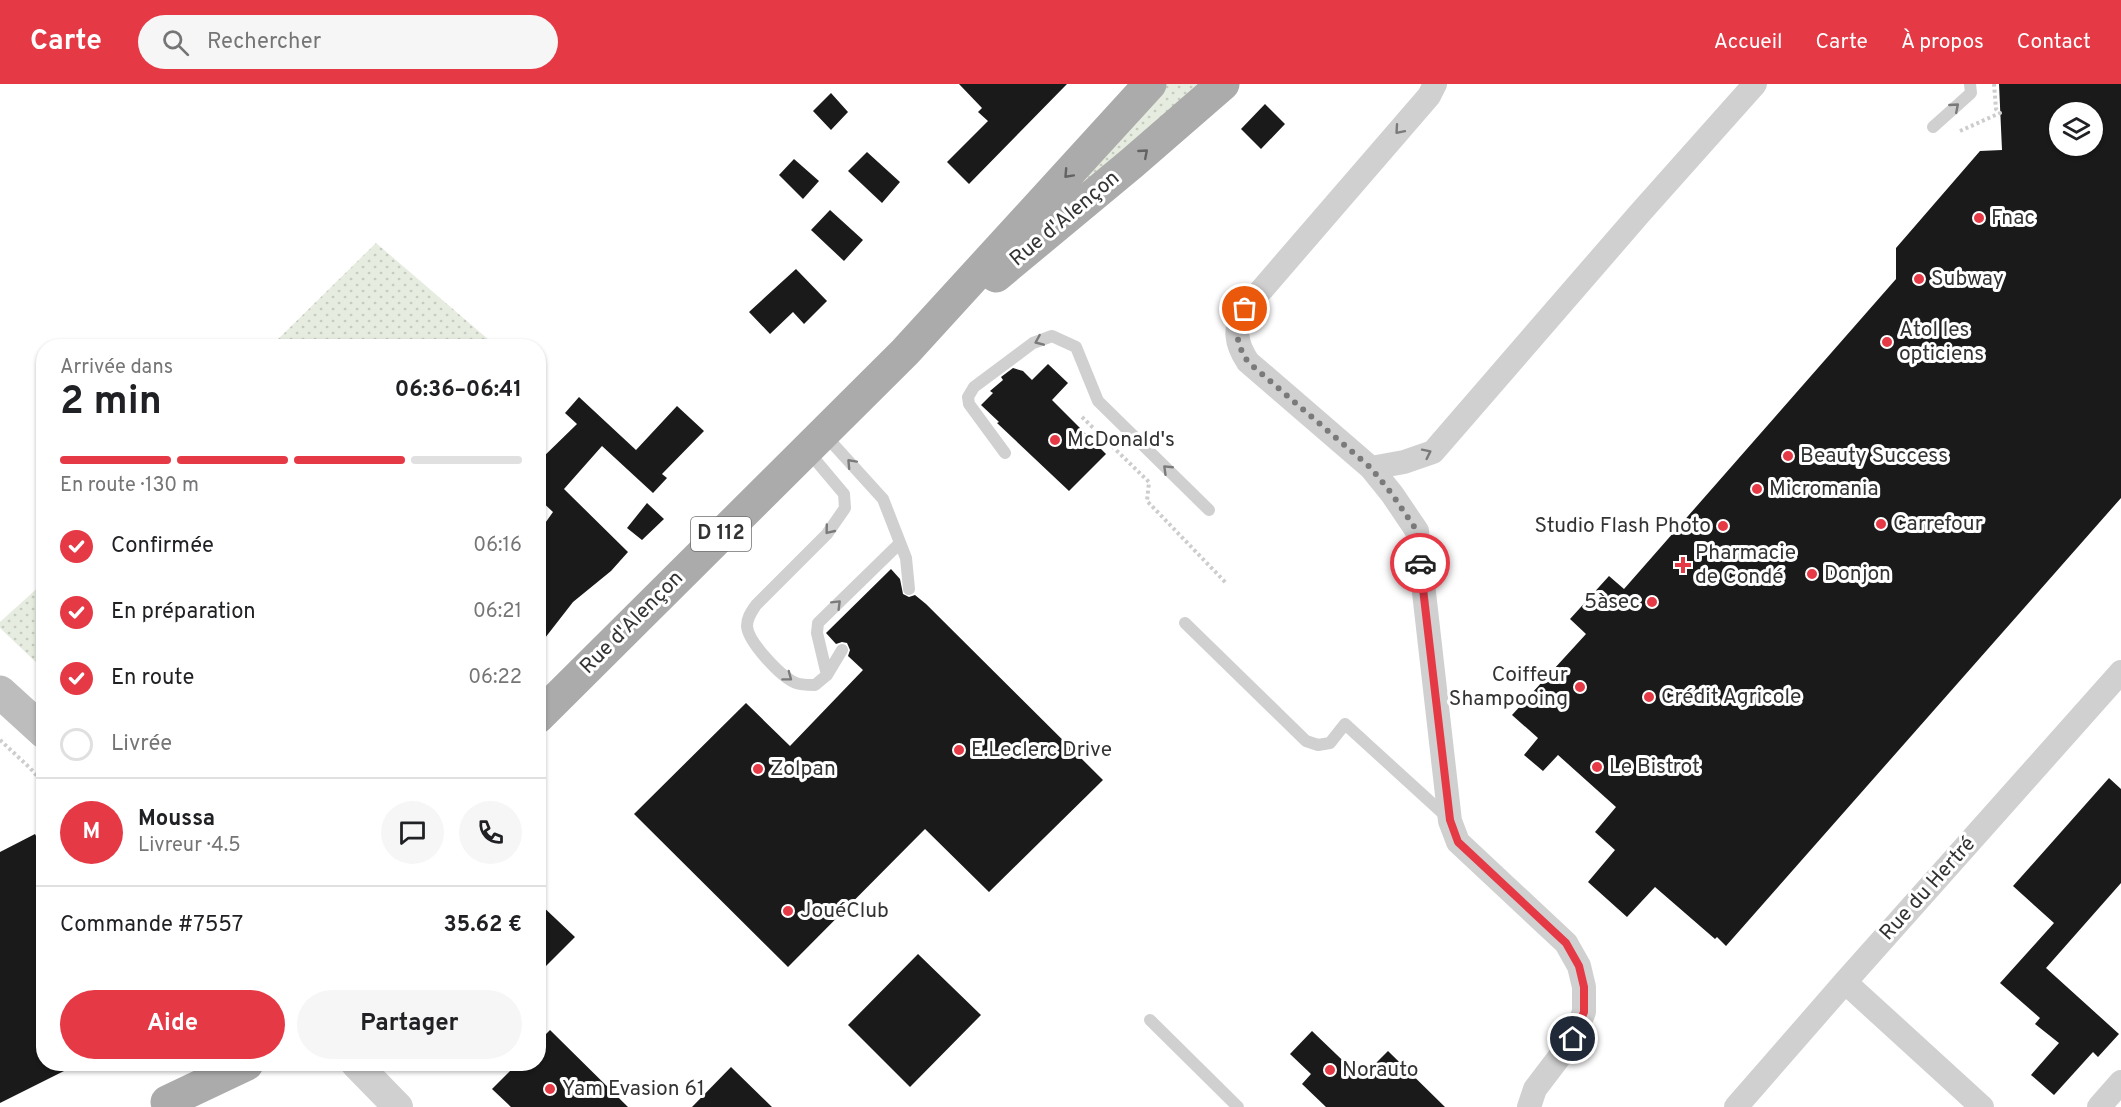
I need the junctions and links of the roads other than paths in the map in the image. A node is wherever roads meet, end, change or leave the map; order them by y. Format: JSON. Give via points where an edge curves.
{"nodes":[{"id":1,"x":1150,"y":84,"type":"edge"},
{"id":2,"x":1223,"y":84,"type":"edge"},
{"id":3,"x":1435,"y":84,"type":"edge"},
{"id":4,"x":1755,"y":84,"type":"edge"},
{"id":5,"x":1970,"y":84,"type":"edge"},
{"id":6,"x":1933,"y":127,"type":"dead end"},
{"id":7,"x":904,"y":351,"type":"junction"},
{"id":8,"x":815,"y":441,"type":"junction"},
{"id":9,"x":1005,"y":453,"type":"dead end"},
{"id":10,"x":1371,"y":468,"type":"junction"},
{"id":11,"x":1209,"y":510,"type":"dead end"},
{"id":12,"x":900,"y":543,"type":"junction"},
{"id":13,"x":909,"y":589,"type":"dead end"},
{"id":14,"x":1185,"y":623,"type":"dead end"},
{"id":15,"x":842,"y":650,"type":"dead end"},
{"id":16,"x":2121,"y":672,"type":"edge"},
{"id":17,"x":827,"y":675,"type":"junction"},
{"id":18,"x":0,"y":692,"type":"edge"},
{"id":19,"x":546,"y":709,"type":"edge"},
{"id":20,"x":36,"y":725,"type":"edge"},
{"id":21,"x":1450,"y":820,"type":"junction"},
{"id":22,"x":1845,"y":982,"type":"junction"},
{"id":23,"x":1150,"y":1020,"type":"dead end"},
{"id":24,"x":185,"y":1071,"type":"edge"},
{"id":25,"x":232,"y":1071,"type":"edge"},
{"id":26,"x":361,"y":1071,"type":"edge"},
{"id":27,"x":2119,"y":1087,"type":"edge"},
{"id":28,"x":164,"y":1104,"type":"edge"},
{"id":29,"x":398,"y":1107,"type":"edge"},
{"id":30,"x":1238,"y":1107,"type":"edge"},
{"id":31,"x":1529,"y":1107,"type":"edge"},
{"id":32,"x":1736,"y":1107,"type":"edge"},
{"id":33,"x":1982,"y":1107,"type":"edge"},
{"id":34,"x":2098,"y":1107,"type":"edge"}],
"edges":[{"from":1,"to":7,"type":"main road","name":"Rue d'Alençon","number":"D 112","one_way":true},
{"from":7,"to":2,"type":"main road","name":"Rue d'Alençon","number":"D 112","one_way":true},
{"from":3,"to":10,"type":"street","one_way":true,"via":[[1429,96],[1245,309],[1237,328],[1237,339],[1248,362]]},
{"from":10,"to":4,"type":"street","one_way":true,"via":[[1433,452]]},
{"from":6,"to":5,"type":"lane","one_way":true,"via":[[1971,93]]},
{"from":7,"to":8,"type":"main road","name":"Rue d'Alençon","number":"D 112"},
{"from":12,"to":8,"type":"lane","one_way":true,"via":[[883,499]]},
{"from":8,"to":17,"type":"lane","one_way":true,"via":[[844,494],[845,508],[826,534],[756,604],[747,627],[762,653],[797,684],[815,685]]},
{"from":8,"to":19,"type":"main road","name":"Rue d'Alençon","number":"D 112"},
{"from":11,"to":9,"type":"lane","one_way":true,"via":[[1098,401],[1076,347],[1052,336],[1033,343],[974,387],[968,397],[969,404]]},
{"from":10,"to":21,"type":"street","via":[[1417,531]]},
{"from":12,"to":13,"type":"lane","via":[[906,558]]},
{"from":17,"to":12,"type":"lane","one_way":true,"via":[[818,623]]},
{"from":14,"to":21,"type":"lane","via":[[1306,741],[1330,743],[1345,724]]},
{"from":15,"to":17,"type":"lane"},
{"from":16,"to":22,"type":"street","name":"Rue du Hertré"},
{"from":18,"to":20,"type":"main road"},
{"from":21,"to":31,"type":"street","via":[[1458,842],[1566,943],[1579,966],[1584,1012],[1573,1039],[1535,1089]]},
{"from":22,"to":32,"type":"street","name":"Rue du Hertré"},
{"from":22,"to":33,"type":"street"},
{"from":23,"to":30,"type":"lane"},
{"from":24,"to":28,"type":"main road"},
{"from":25,"to":28,"type":"main road"},
{"from":26,"to":29,"type":"street"},
{"from":27,"to":34,"type":"street"}]}
